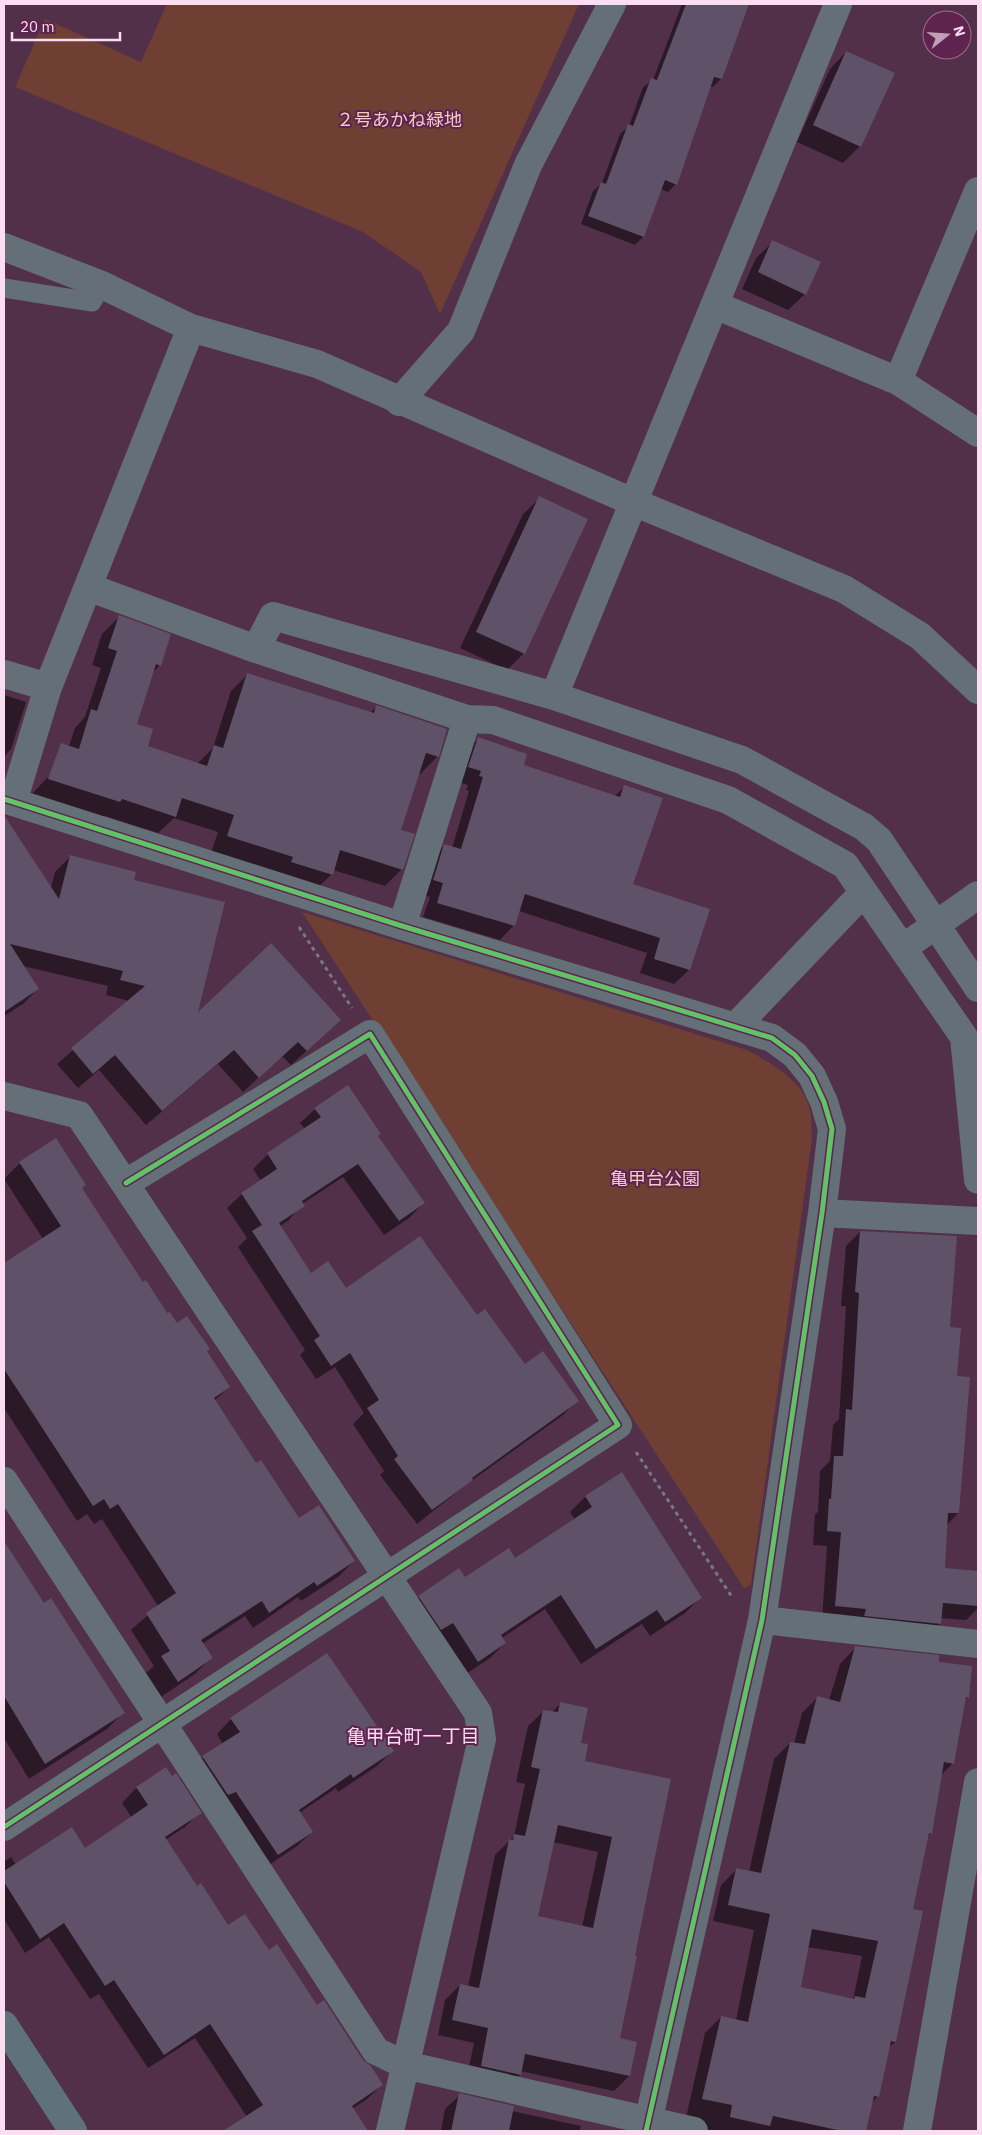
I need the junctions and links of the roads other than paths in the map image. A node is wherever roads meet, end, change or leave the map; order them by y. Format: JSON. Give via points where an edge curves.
{"nodes":[{"id":1,"x":612,"y":4,"type":"edge"},
{"id":2,"x":838,"y":4,"type":"edge"},
{"id":3,"x":978,"y":191,"type":"edge"},
{"id":4,"x":4,"y":247,"type":"edge"},
{"id":5,"x":102,"y":285,"type":"junction"},
{"id":6,"x":4,"y":288,"type":"edge"},
{"id":7,"x":715,"y":305,"type":"junction"},
{"id":8,"x":191,"y":328,"type":"junction"},
{"id":9,"x":898,"y":381,"type":"junction"},
{"id":10,"x":399,"y":402,"type":"junction"},
{"id":11,"x":978,"y":433,"type":"edge"},
{"id":12,"x":633,"y":502,"type":"junction"},
{"id":13,"x":88,"y":587,"type":"junction"},
{"id":14,"x":256,"y":649,"type":"junction"},
{"id":15,"x":4,"y":674,"type":"edge"},
{"id":16,"x":48,"y":687,"type":"junction"},
{"id":17,"x":978,"y":690,"type":"edge"},
{"id":18,"x":554,"y":696,"type":"junction"},
{"id":19,"x":467,"y":719,"type":"junction"},
{"id":20,"x":9,"y":800,"type":"edge"},
{"id":21,"x":864,"y":892,"type":"junction"},
{"id":22,"x":978,"y":895,"type":"edge"},
{"id":23,"x":937,"y":924,"type":"junction"},
{"id":24,"x":402,"y":926,"type":"junction"},
{"id":25,"x":903,"y":948,"type":"junction"},
{"id":26,"x":978,"y":988,"type":"edge"},
{"id":27,"x":735,"y":1027,"type":"junction"},
{"id":28,"x":4,"y":1096,"type":"edge"},
{"id":29,"x":978,"y":1180,"type":"edge"},
{"id":30,"x":126,"y":1184,"type":"junction"},
{"id":31,"x":822,"y":1212,"type":"junction"},
{"id":32,"x":978,"y":1221,"type":"edge"},
{"id":33,"x":4,"y":1481,"type":"edge"},
{"id":34,"x":387,"y":1576,"type":"junction"},
{"id":35,"x":762,"y":1620,"type":"junction"},
{"id":36,"x":978,"y":1644,"type":"edge"},
{"id":37,"x":163,"y":1724,"type":"junction"},
{"id":38,"x":978,"y":1782,"type":"edge"},
{"id":39,"x":4,"y":1827,"type":"edge"},
{"id":40,"x":4,"y":2026,"type":"edge"},
{"id":41,"x":404,"y":2065,"type":"junction"},
{"id":42,"x":647,"y":2126,"type":"edge"},
{"id":43,"x":73,"y":2131,"type":"edge"},
{"id":44,"x":390,"y":2131,"type":"edge"},
{"id":45,"x":694,"y":2131,"type":"edge"},
{"id":46,"x":917,"y":2131,"type":"edge"}],
"edges":[{"from":1,"to":10,"type":"street","via":[[528,165],[461,332]]},
{"from":2,"to":7,"type":"street"},
{"from":3,"to":9,"type":"street"},
{"from":4,"to":5,"type":"street"},
{"from":5,"to":6,"type":"lane","via":[[92,302]]},
{"from":5,"to":8,"type":"street"},
{"from":7,"to":9,"type":"street"},
{"from":7,"to":12,"type":"street"},
{"from":8,"to":10,"type":"street","via":[[317,364]]},
{"from":8,"to":13,"type":"street"},
{"from":9,"to":11,"type":"street"},
{"from":10,"to":12,"type":"street"},
{"from":12,"to":17,"type":"street","via":[[844,589],[920,636]]},
{"from":12,"to":18,"type":"street"},
{"from":13,"to":14,"type":"street"},
{"from":13,"to":16,"type":"street"},
{"from":14,"to":18,"type":"street","via":[[273,616]]},
{"from":14,"to":19,"type":"street"},
{"from":15,"to":16,"type":"street"},
{"from":16,"to":20,"type":"street"},
{"from":18,"to":23,"type":"street","via":[[742,760],[864,826],[880,840]]},
{"from":19,"to":21,"type":"street","via":[[493,720],[728,800],[845,866]]},
{"from":19,"to":24,"type":"street"},
{"from":20,"to":24,"type":"street"},
{"from":21,"to":25,"type":"street"},
{"from":21,"to":27,"type":"street"},
{"from":22,"to":23,"type":"street"},
{"from":23,"to":25,"type":"street"},
{"from":23,"to":26,"type":"street"},
{"from":24,"to":27,"type":"street"},
{"from":25,"to":29,"type":"street","via":[[964,1037]]},
{"from":27,"to":31,"type":"street","via":[[772,1038],[795,1055],[812,1076],[832,1129]]},
{"from":28,"to":30,"type":"street","via":[[79,1115]]},
{"from":30,"to":34,"type":"street"},
{"from":30,"to":34,"type":"street","via":[[370,1034],[618,1425]]},
{"from":31,"to":32,"type":"street"},
{"from":31,"to":35,"type":"street"},
{"from":33,"to":37,"type":"street"},
{"from":34,"to":37,"type":"street"},
{"from":34,"to":41,"type":"street","via":[[478,1713],[482,1739]]},
{"from":35,"to":36,"type":"street"},
{"from":35,"to":42,"type":"street"},
{"from":37,"to":39,"type":"street"},
{"from":37,"to":41,"type":"street","via":[[376,2051]]},
{"from":38,"to":46,"type":"street"},
{"from":40,"to":43,"type":"street"},
{"from":41,"to":42,"type":"street"},
{"from":41,"to":44,"type":"street"},
{"from":42,"to":45,"type":"street"}]}
